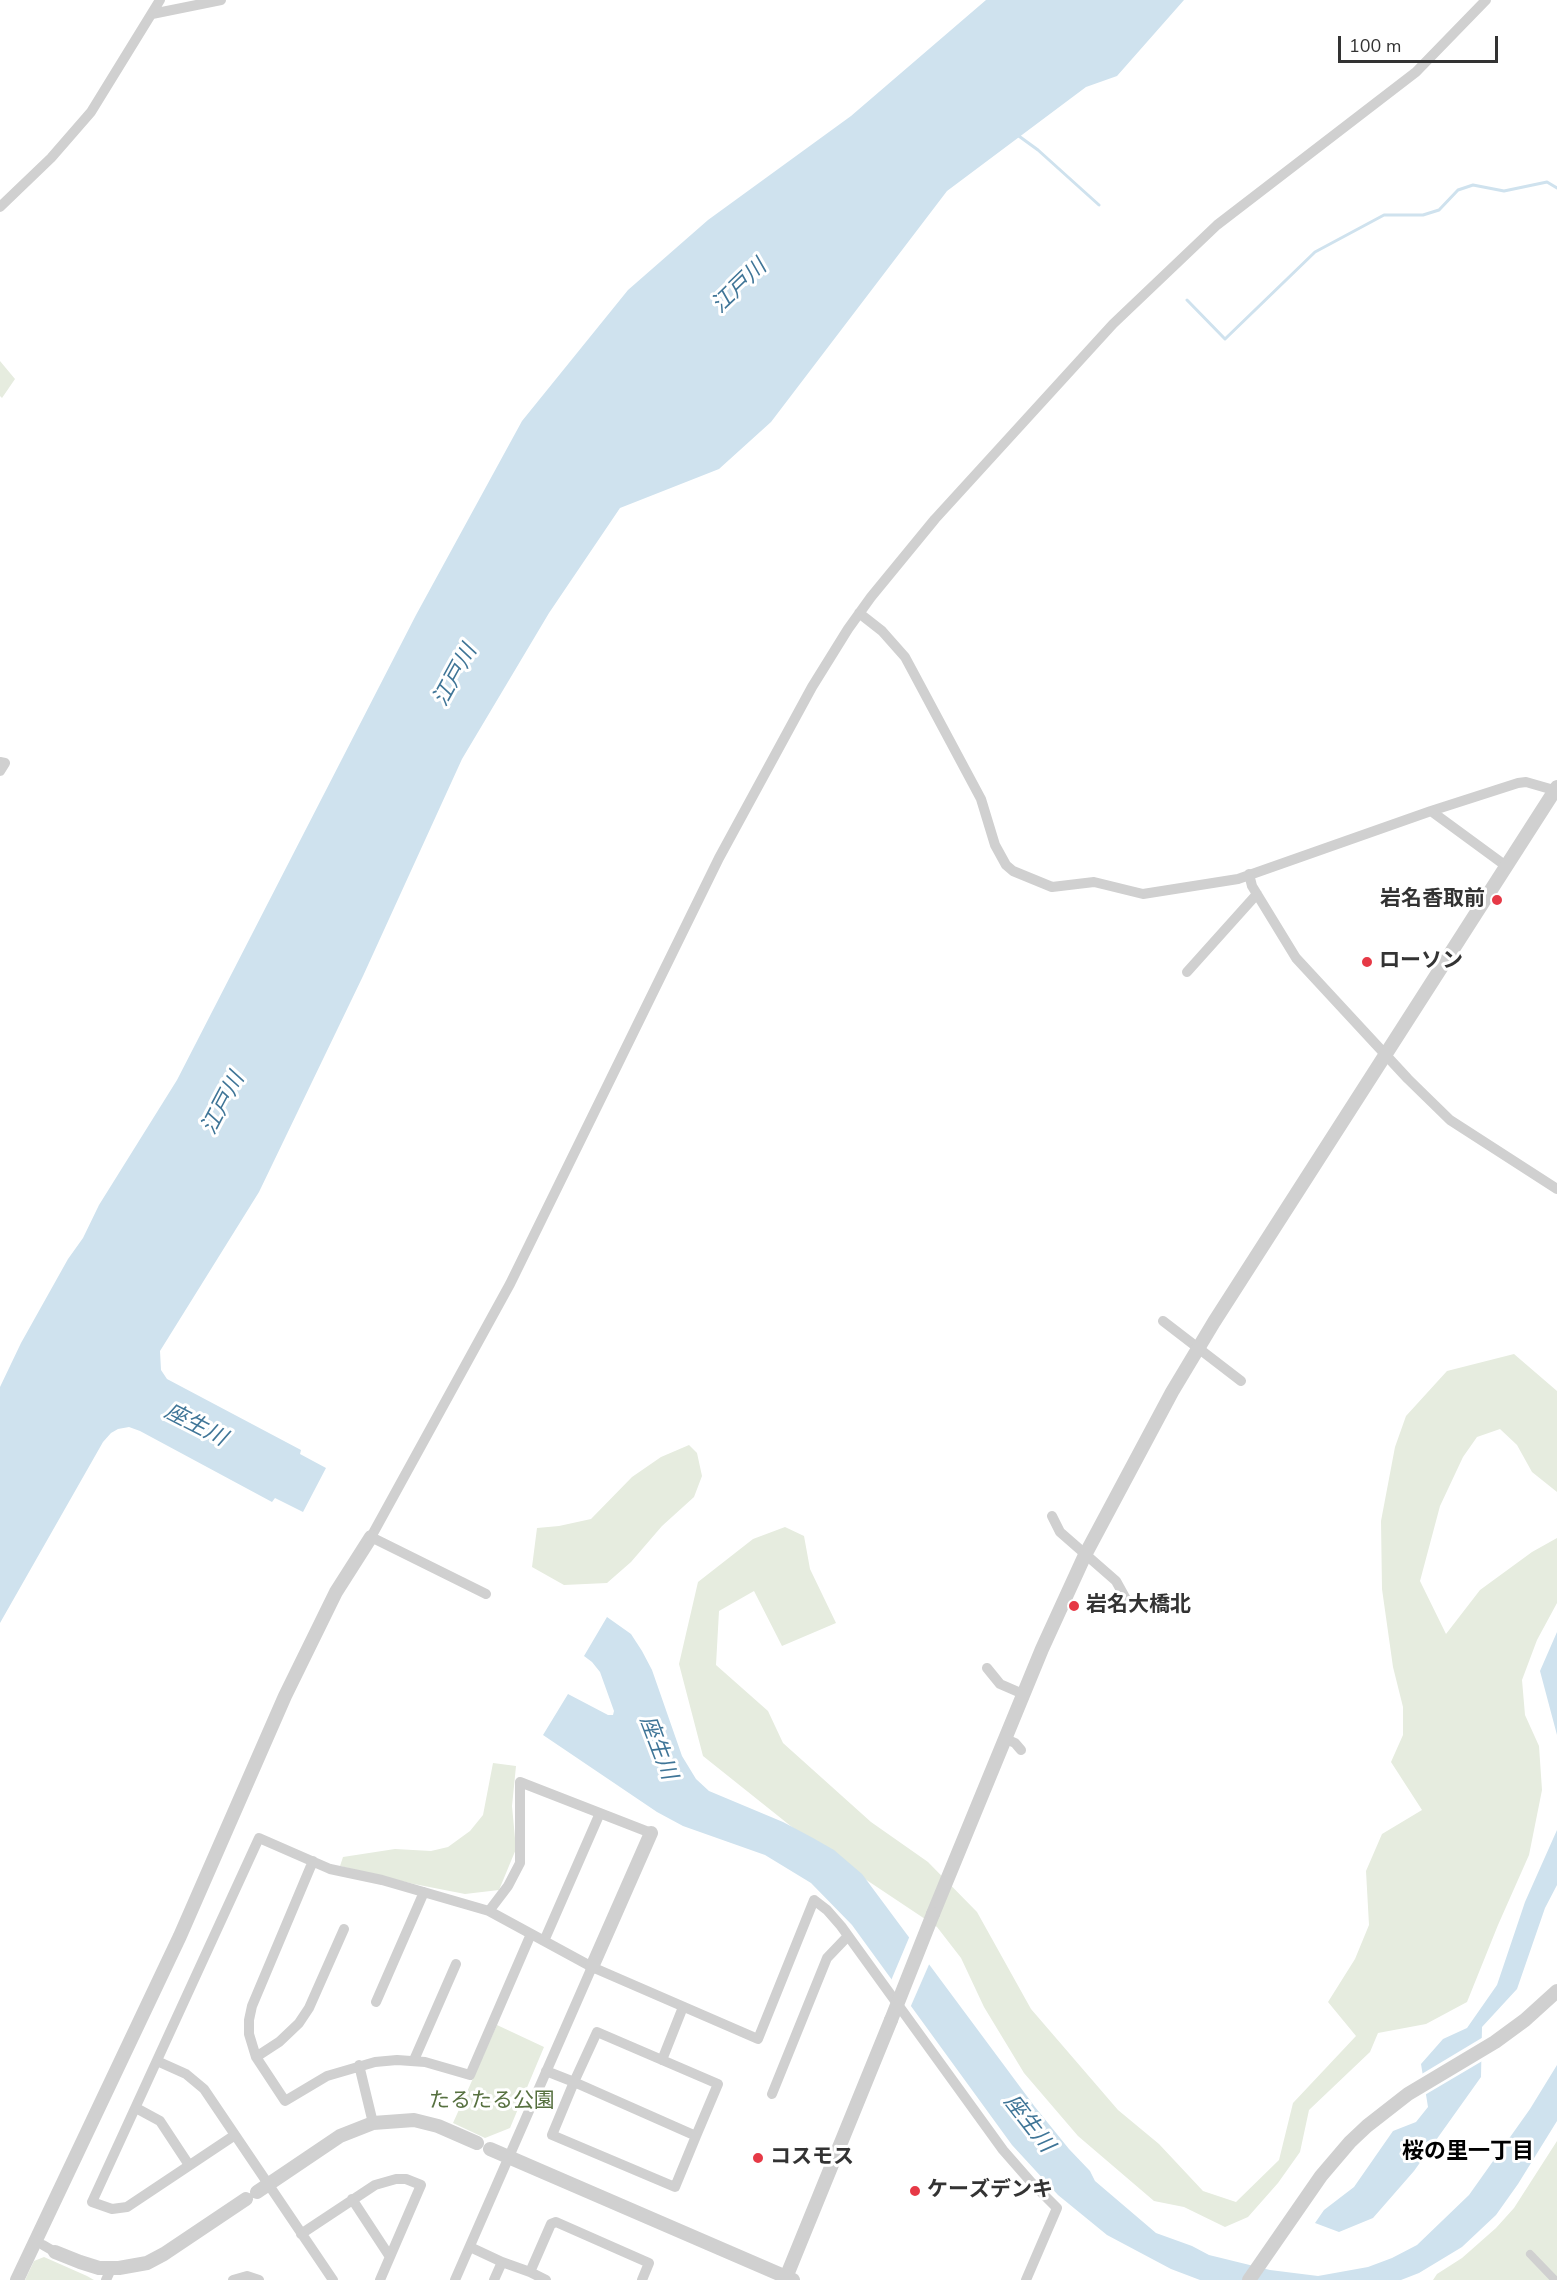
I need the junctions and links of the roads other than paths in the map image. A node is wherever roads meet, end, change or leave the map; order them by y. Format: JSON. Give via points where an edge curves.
{"nodes":[{"id":1,"x":160,"y":0,"type":"edge"},
{"id":2,"x":221,"y":0,"type":"edge"},
{"id":3,"x":1486,"y":0,"type":"edge"},
{"id":4,"x":152,"y":14,"type":"junction"},
{"id":5,"x":0,"y":207,"type":"edge"},
{"id":6,"x":859,"y":614,"type":"junction"},
{"id":7,"x":0,"y":762,"type":"edge"},
{"id":8,"x":0,"y":771,"type":"edge"},
{"id":9,"x":1556,"y":789,"type":"edge"},
{"id":10,"x":1431,"y":811,"type":"junction"},
{"id":11,"x":1506,"y":866,"type":"junction"},
{"id":12,"x":1250,"y":874,"type":"junction"},
{"id":13,"x":1257,"y":894,"type":"junction"},
{"id":14,"x":1187,"y":972,"type":"dead end"},
{"id":15,"x":1386,"y":1055,"type":"junction"},
{"id":16,"x":1557,"y":1188,"type":"edge"},
{"id":17,"x":1163,"y":1321,"type":"dead end"},
{"id":18,"x":1198,"y":1349,"type":"junction"},
{"id":19,"x":1241,"y":1381,"type":"dead end"},
{"id":20,"x":1052,"y":1516,"type":"dead end"},
{"id":21,"x":371,"y":1537,"type":"junction"},
{"id":22,"x":1085,"y":1555,"type":"junction"},
{"id":23,"x":486,"y":1594,"type":"dead end"},
{"id":24,"x":1127,"y":1601,"type":"dead end"},
{"id":25,"x":987,"y":1668,"type":"dead end"},
{"id":26,"x":1023,"y":1694,"type":"junction"},
{"id":27,"x":1006,"y":1739,"type":"junction"},
{"id":28,"x":1021,"y":1750,"type":"dead end"},
{"id":29,"x":600,"y":1813,"type":"junction"},
{"id":30,"x":651,"y":1833,"type":"joint"},
{"id":31,"x":313,"y":1861,"type":"junction"},
{"id":32,"x":424,"y":1892,"type":"junction"},
{"id":33,"x":489,"y":1911,"type":"junction"},
{"id":34,"x":345,"y":1929,"type":"dead end"},
{"id":35,"x":531,"y":1934,"type":"junction"},
{"id":36,"x":848,"y":1936,"type":"junction"},
{"id":37,"x":544,"y":1941,"type":"junction"},
{"id":38,"x":456,"y":1964,"type":"dead end"},
{"id":39,"x":592,"y":1967,"type":"junction"},
{"id":40,"x":1557,"y":1991,"type":"edge"},
{"id":41,"x":376,"y":2002,"type":"dead end"},
{"id":42,"x":683,"y":2007,"type":"junction"},
{"id":43,"x":256,"y":2057,"type":"junction"},
{"id":44,"x":414,"y":2060,"type":"junction"},
{"id":45,"x":662,"y":2060,"type":"junction"},
{"id":46,"x":157,"y":2061,"type":"junction"},
{"id":47,"x":359,"y":2065,"type":"junction"},
{"id":48,"x":546,"y":2071,"type":"junction"},
{"id":49,"x":574,"y":2082,"type":"junction"},
{"id":50,"x":772,"y":2094,"type":"dead end"},
{"id":51,"x":136,"y":2108,"type":"junction"},
{"id":52,"x":373,"y":2123,"type":"junction"},
{"id":53,"x":235,"y":2135,"type":"junction"},
{"id":54,"x":696,"y":2136,"type":"junction"},
{"id":55,"x":510,"y":2158,"type":"junction"},
{"id":56,"x":189,"y":2165,"type":"junction"},
{"id":57,"x":257,"y":2192,"type":"junction"},
{"id":58,"x":352,"y":2199,"type":"junction"},
{"id":59,"x":302,"y":2234,"type":"junction"},
{"id":60,"x":45,"y":2246,"type":"junction"},
{"id":61,"x":470,"y":2247,"type":"junction"},
{"id":62,"x":1530,"y":2254,"type":"dead end"},
{"id":63,"x":390,"y":2257,"type":"junction"},
{"id":64,"x":502,"y":2262,"type":"junction"},
{"id":65,"x":530,"y":2272,"type":"junction"},
{"id":66,"x":108,"y":2275,"type":"edge"},
{"id":67,"x":788,"y":2279,"type":"edge"},
{"id":68,"x":17,"y":2280,"type":"edge"},
{"id":69,"x":233,"y":2280,"type":"edge"},
{"id":70,"x":259,"y":2280,"type":"edge"},
{"id":71,"x":333,"y":2280,"type":"edge"},
{"id":72,"x":380,"y":2280,"type":"edge"},
{"id":73,"x":455,"y":2280,"type":"edge"},
{"id":74,"x":494,"y":2280,"type":"edge"},
{"id":75,"x":546,"y":2280,"type":"edge"},
{"id":76,"x":642,"y":2280,"type":"edge"},
{"id":77,"x":1026,"y":2280,"type":"edge"},
{"id":78,"x":1249,"y":2280,"type":"edge"},
{"id":79,"x":1555,"y":2280,"type":"edge"}],
"edges":[{"from":1,"to":4,"type":"street"},
{"from":2,"to":4,"type":"street"},
{"from":3,"to":6,"type":"street","via":[[1416,72],[1217,225],[1153,285],[934,519]]},
{"from":4,"to":5,"type":"street","via":[[91,112]]},
{"from":6,"to":12,"type":"street","via":[[882,631],[905,657],[981,799],[1000,856],[1013,871],[1052,886],[1094,882],[1143,894]]},
{"from":6,"to":21,"type":"street","via":[[812,687],[746,807],[510,1284]]},
{"from":7,"to":8,"type":"street","via":[[5,763]]},
{"from":9,"to":10,"type":"street","via":[[1518,783]]},
{"from":9,"to":11,"type":"street"},
{"from":10,"to":11,"type":"street"},
{"from":10,"to":12,"type":"street"},
{"from":11,"to":15,"type":"street"},
{"from":12,"to":13,"type":"street"},
{"from":13,"to":14,"type":"street"},
{"from":13,"to":15,"type":"street","via":[[1296,958]]},
{"from":15,"to":16,"type":"street","via":[[1450,1120]]},
{"from":15,"to":18,"type":"street"},
{"from":17,"to":18,"type":"street"},
{"from":18,"to":19,"type":"street"},
{"from":18,"to":22,"type":"street"},
{"from":20,"to":22,"type":"street","via":[[1060,1532]]},
{"from":21,"to":23,"type":"street"},
{"from":21,"to":60,"type":"street","via":[[336,1592],[285,1696]]},
{"from":22,"to":24,"type":"street","via":[[1116,1581]]},
{"from":22,"to":26,"type":"street"},
{"from":25,"to":26,"type":"street","via":[[1000,1684]]},
{"from":26,"to":27,"type":"street"},
{"from":27,"to":28,"type":"street"},
{"from":27,"to":67,"type":"street","bridge":true},
{"from":29,"to":30,"type":"street"},
{"from":29,"to":33,"type":"street","via":[[520,1782],[520,1863]]},
{"from":29,"to":37,"type":"street"},
{"from":30,"to":39,"type":"street"},
{"from":31,"to":32,"type":"street","via":[[330,1869]]},
{"from":31,"to":43,"type":"street","via":[[252,2006],[249,2034]]},
{"from":31,"to":46,"type":"street","via":[[259,1838]]},
{"from":32,"to":33,"type":"street"},
{"from":32,"to":41,"type":"street"},
{"from":33,"to":35,"type":"street"},
{"from":34,"to":43,"type":"street","via":[[299,2023]]},
{"from":35,"to":37,"type":"street"},
{"from":35,"to":44,"type":"street","via":[[470,2074]]},
{"from":36,"to":42,"type":"street","via":[[814,1900],[758,2039]]},
{"from":36,"to":50,"type":"street","via":[[827,1958]]},
{"from":36,"to":77,"type":"street","via":[[1003,2150],[1057,2208]]},
{"from":37,"to":39,"type":"street"},
{"from":38,"to":44,"type":"street"},
{"from":39,"to":42,"type":"street"},
{"from":39,"to":48,"type":"street"},
{"from":40,"to":78,"type":"street","via":[[1526,2020],[1408,2094],[1359,2134],[1321,2176]]},
{"from":42,"to":45,"type":"street"},
{"from":43,"to":47,"type":"street","via":[[285,2101],[327,2076]]},
{"from":44,"to":47,"type":"street"},
{"from":45,"to":49,"type":"street","via":[[597,2032]]},
{"from":45,"to":54,"type":"street","via":[[718,2084]]},
{"from":46,"to":51,"type":"street"},
{"from":46,"to":53,"type":"street","via":[[195,2081]]},
{"from":47,"to":52,"type":"street"},
{"from":48,"to":49,"type":"street"},
{"from":48,"to":55,"type":"street"},
{"from":49,"to":54,"type":"street"},
{"from":49,"to":54,"type":"street","via":[[552,2135],[675,2187]]},
{"from":51,"to":56,"type":"street","via":[[160,2121]]},
{"from":51,"to":56,"type":"street","via":[[92,2202],[112,2209],[127,2207]]},
{"from":52,"to":55,"type":"street","via":[[414,2120],[438,2126]]},
{"from":52,"to":57,"type":"street","via":[[340,2136]]},
{"from":53,"to":56,"type":"street"},
{"from":53,"to":57,"type":"street"},
{"from":55,"to":61,"type":"street"},
{"from":55,"to":67,"type":"street"},
{"from":57,"to":59,"type":"street"},
{"from":57,"to":66,"type":"street","via":[[155,2259]]},
{"from":58,"to":59,"type":"street"},
{"from":58,"to":63,"type":"street"},
{"from":58,"to":63,"type":"street","via":[[385,2181],[406,2180],[421,2185]]},
{"from":59,"to":71,"type":"street"},
{"from":60,"to":66,"type":"street"},
{"from":60,"to":68,"type":"street"},
{"from":61,"to":64,"type":"street"},
{"from":61,"to":73,"type":"street"},
{"from":62,"to":79,"type":"street"},
{"from":63,"to":72,"type":"street"},
{"from":64,"to":65,"type":"street"},
{"from":64,"to":74,"type":"street"},
{"from":65,"to":75,"type":"street"},
{"from":65,"to":76,"type":"street","via":[[551,2224],[556,2222],[649,2263]]},
{"from":69,"to":70,"type":"street","via":[[247,2276]]}]}
